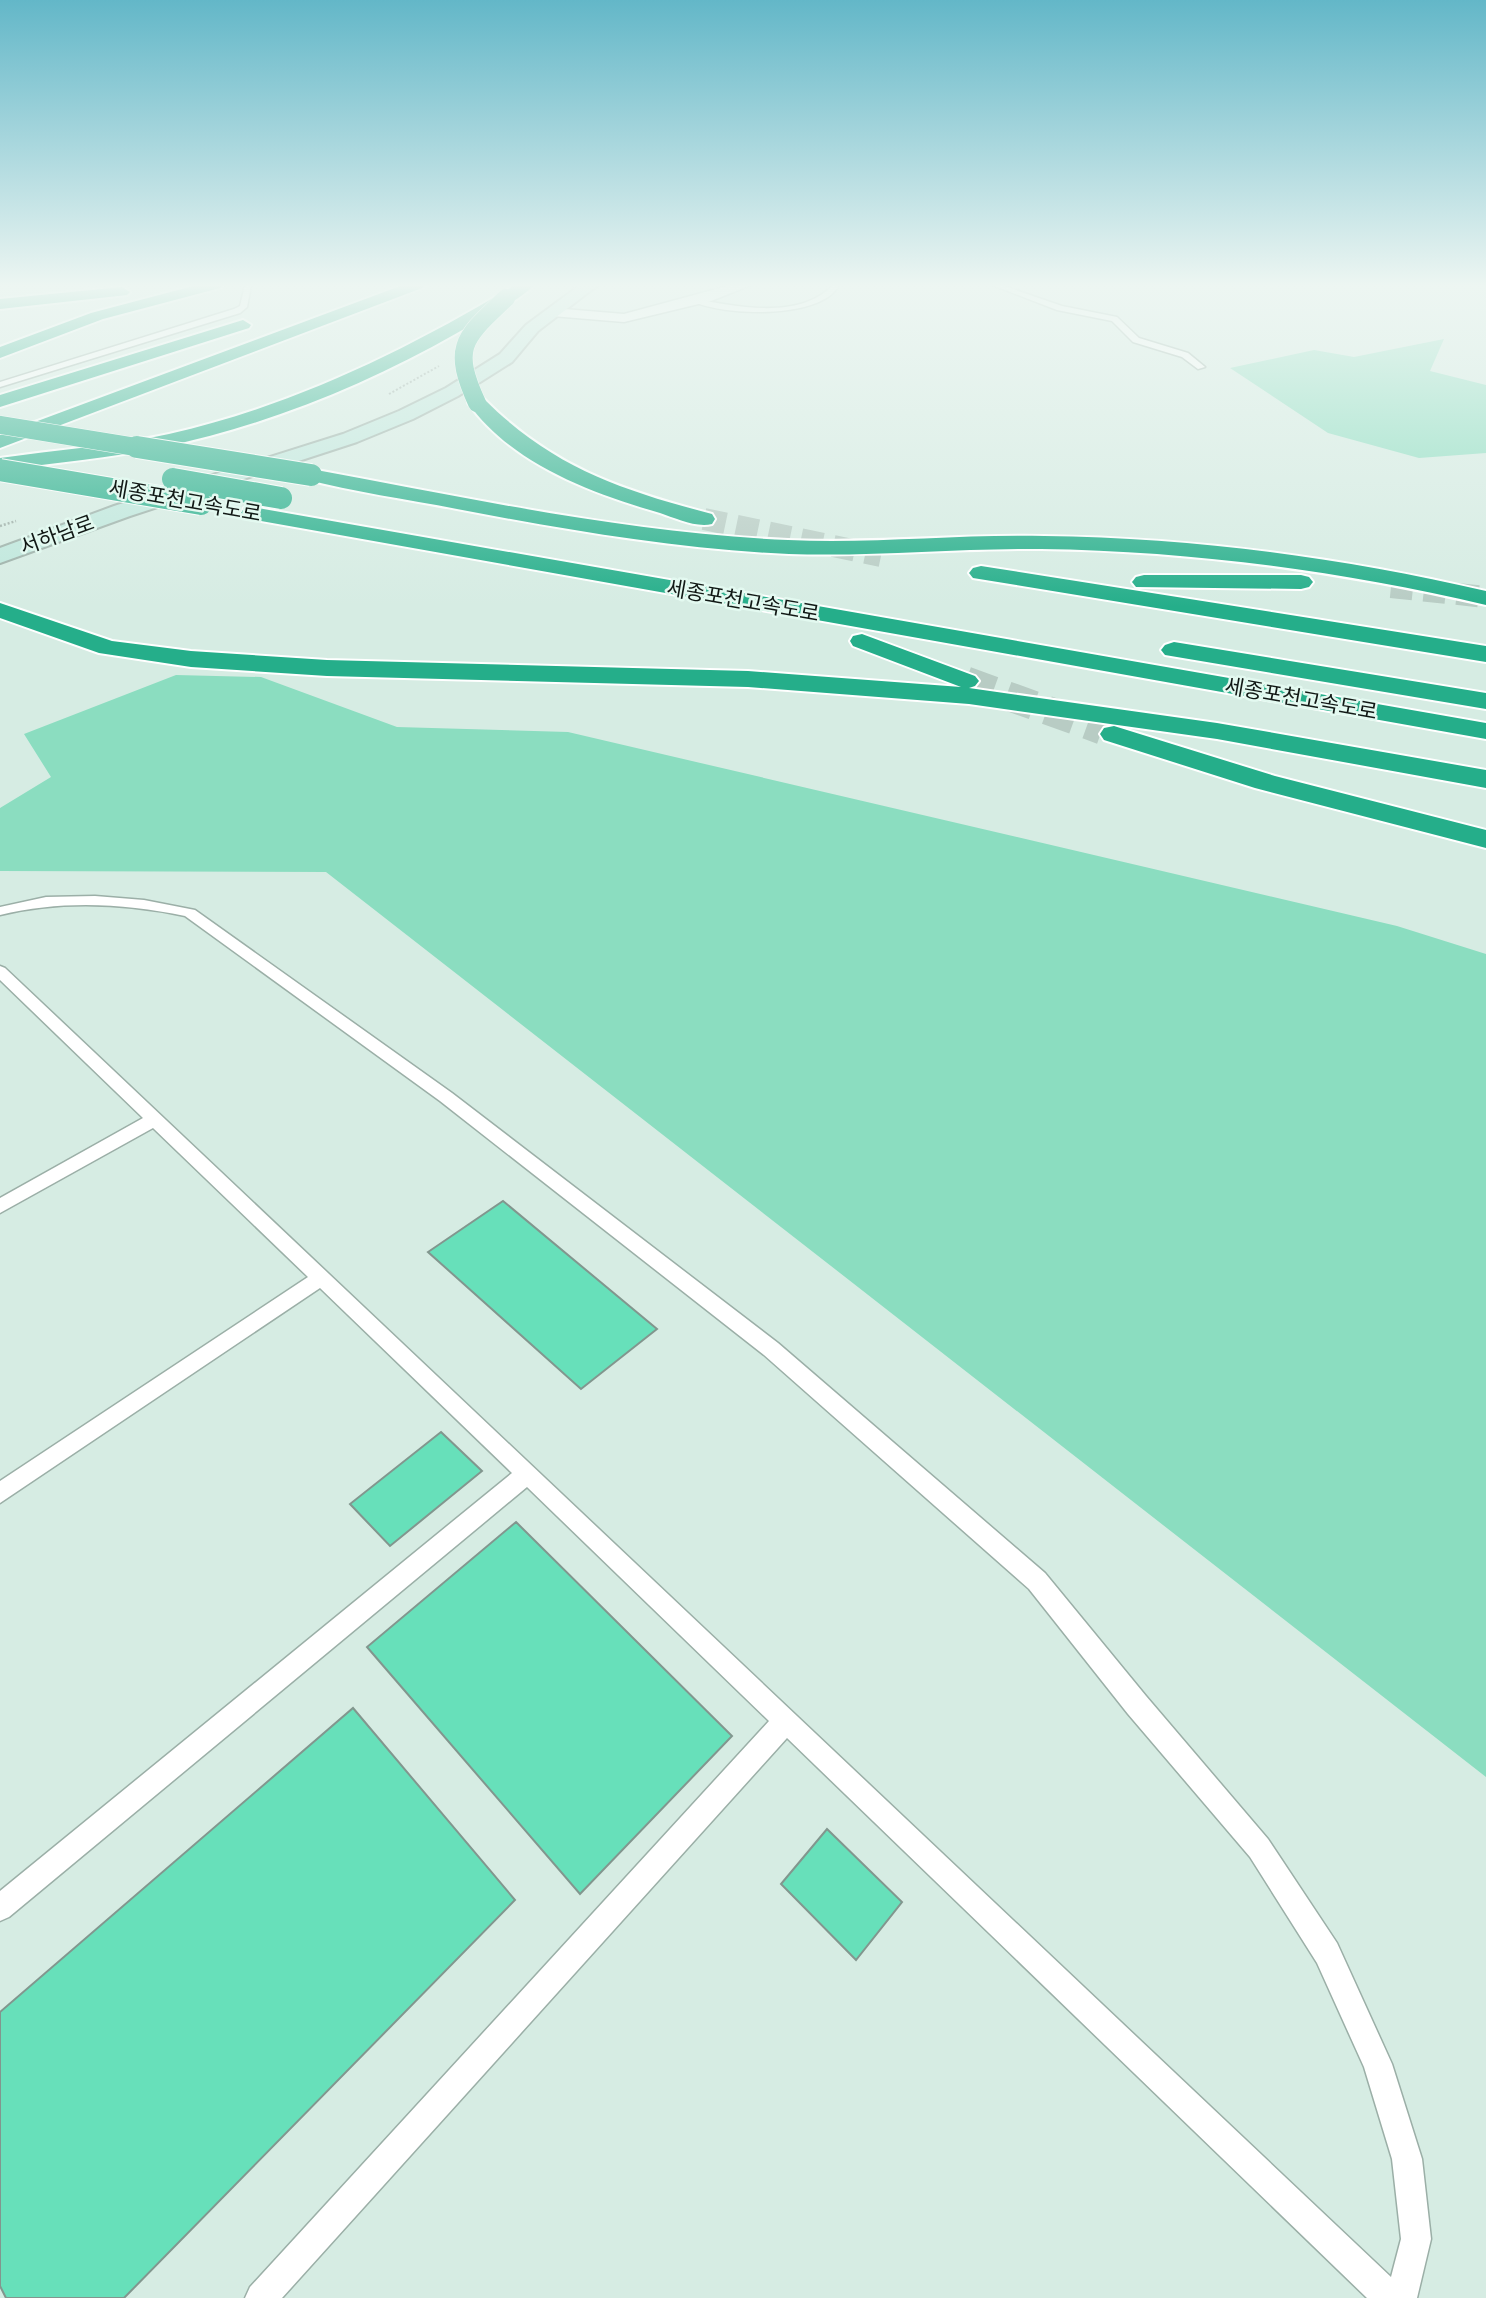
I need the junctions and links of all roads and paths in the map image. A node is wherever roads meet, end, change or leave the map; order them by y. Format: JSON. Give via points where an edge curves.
{"nodes":[{"id":1,"x":28,"y":392,"type":"edge"},
{"id":2,"x":102,"y":392,"type":"edge"},
{"id":3,"x":132,"y":392,"type":"edge"},
{"id":4,"x":324,"y":392,"type":"edge"},
{"id":5,"x":409,"y":392,"type":"edge"},
{"id":6,"x":452,"y":392,"type":"edge"},
{"id":7,"x":472,"y":392,"type":"edge"},
{"id":8,"x":0,"y":401,"type":"edge"},
{"id":9,"x":0,"y":427,"type":"edge"},
{"id":10,"x":0,"y":442,"type":"edge"},
{"id":11,"x":0,"y":450,"type":"edge"},
{"id":12,"x":0,"y":464,"type":"edge"},
{"id":13,"x":0,"y":470,"type":"edge"},
{"id":14,"x":54,"y":515,"type":"dead end"},
{"id":15,"x":704,"y":519,"type":"tunnel mouth"},
{"id":16,"x":0,"y":556,"type":"edge"},
{"id":17,"x":881,"y":556,"type":"tunnel mouth"},
{"id":18,"x":981,"y":573,"type":"junction"},
{"id":19,"x":1391,"y":587,"type":"tunnel mouth"},
{"id":20,"x":664,"y":588,"type":"junction"},
{"id":21,"x":1486,"y":598,"type":"edge"},
{"id":22,"x":0,"y":610,"type":"edge"},
{"id":23,"x":973,"y":617,"type":"dead end"},
{"id":24,"x":1150,"y":646,"type":"dead end"},
{"id":25,"x":1486,"y":654,"type":"edge"},
{"id":26,"x":966,"y":681,"type":"tunnel mouth"},
{"id":27,"x":1486,"y":701,"type":"edge"},
{"id":28,"x":1102,"y":730,"type":"tunnel mouth"},
{"id":29,"x":1217,"y":731,"type":"junction"},
{"id":30,"x":1484,"y":731,"type":"edge"},
{"id":31,"x":1486,"y":779,"type":"edge"},
{"id":32,"x":1486,"y":800,"type":"edge"},
{"id":33,"x":1486,"y":839,"type":"edge"},
{"id":34,"x":0,"y":911,"type":"edge"},
{"id":35,"x":0,"y":971,"type":"edge"},
{"id":36,"x":155,"y":1119,"type":"junction"},
{"id":37,"x":0,"y":1206,"type":"edge"},
{"id":38,"x":321,"y":1278,"type":"junction"},
{"id":39,"x":527,"y":1474,"type":"junction"},
{"id":40,"x":0,"y":1493,"type":"edge"},
{"id":41,"x":786,"y":1721,"type":"junction"},
{"id":42,"x":0,"y":1908,"type":"edge"},
{"id":43,"x":261,"y":2298,"type":"edge"},
{"id":44,"x":1390,"y":2298,"type":"edge"},
{"id":45,"x":1401,"y":2298,"type":"edge"}],
"edges":[{"from":1,"to":8,"type":"highway"},
{"from":2,"to":9,"type":"highway"},
{"from":3,"to":10,"type":"highway"},
{"from":4,"to":12,"type":"highway","bridge":true,"via":[[254,418],[167,440]]},
{"from":5,"to":14,"type":"main road","name":"서하남로","via":[[319,433]]},
{"from":6,"to":16,"type":"main road","name":"서하남로","via":[[350,438],[122,511]]},
{"from":7,"to":15,"type":"highway","bridge":true,"via":[[477,403],[509,435],[556,465],[608,488]]},
{"from":9,"to":21,"type":"highway","bridge":true,"via":[[311,475],[612,531],[689,540],[792,547],[1137,544],[1315,564]]},
{"from":11,"to":23,"type":"highway","name":"세종포천고속도로","bridge":true},
{"from":13,"to":20,"type":"highway","name":"세종포천고속도로","bridge":true},
{"from":17,"to":18,"type":"highway"},
{"from":18,"to":19,"type":"highway","via":[[1095,582],[1304,582]]},
{"from":18,"to":25,"type":"highway"},
{"from":20,"to":26,"type":"highway","via":[[894,651]]},
{"from":20,"to":30,"type":"highway","name":"세종포천고속도로"},
{"from":22,"to":29,"type":"highway","via":[[108,648],[191,659],[327,668],[748,679],[969,696]]},
{"from":24,"to":27,"type":"highway","name":"세종포천고속도로"},
{"from":28,"to":33,"type":"highway","via":[[1265,782]]},
{"from":29,"to":31,"type":"highway"},
{"from":29,"to":32,"type":"highway"},
{"from":34,"to":45,"type":"lane","via":[[48,901],[165,907],[190,913],[446,1097],[771,1349],[1037,1581],[1259,1848],[1327,1953],[1378,2063],[1406,2159],[1416,2239]]},
{"from":35,"to":36,"type":"lane"},
{"from":36,"to":37,"type":"lane"},
{"from":36,"to":38,"type":"lane"},
{"from":38,"to":39,"type":"lane"},
{"from":38,"to":40,"type":"lane"},
{"from":39,"to":41,"type":"lane"},
{"from":39,"to":42,"type":"lane"},
{"from":41,"to":43,"type":"lane"},
{"from":41,"to":44,"type":"lane"}]}
